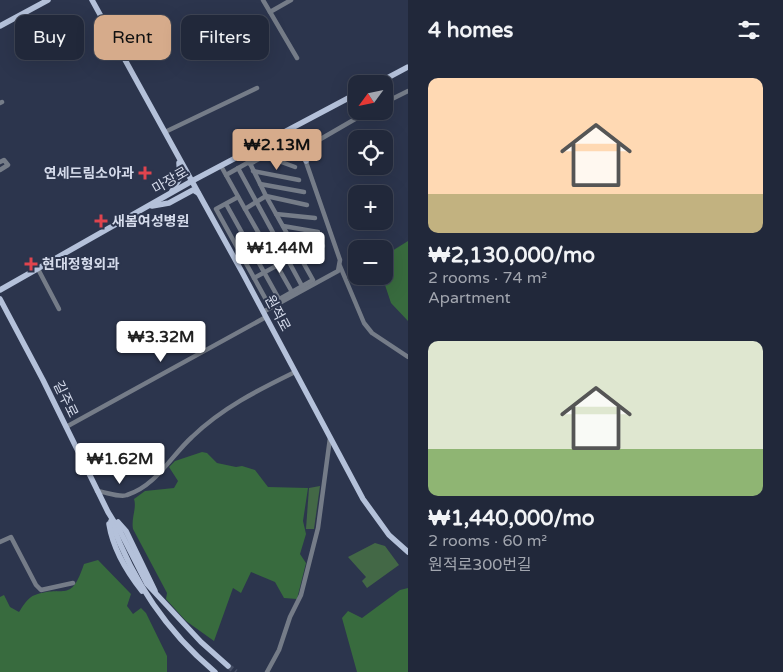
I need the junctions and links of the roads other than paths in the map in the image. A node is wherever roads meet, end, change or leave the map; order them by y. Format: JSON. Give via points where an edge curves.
{"nodes":[{"id":1,"x":48,"y":0,"type":"edge"},
{"id":2,"x":92,"y":0,"type":"edge"},
{"id":3,"x":263,"y":0,"type":"edge"},
{"id":4,"x":291,"y":0,"type":"edge"},
{"id":5,"x":270,"y":12,"type":"junction"},
{"id":6,"x":0,"y":26,"type":"edge"},
{"id":7,"x":297,"y":58,"type":"dead end"},
{"id":8,"x":408,"y":67,"type":"edge"},
{"id":9,"x":393,"y":75,"type":"edge"},
{"id":10,"x":257,"y":88,"type":"dead end"},
{"id":11,"x":408,"y":91,"type":"edge"},
{"id":12,"x":348,"y":98,"type":"edge"},
{"id":13,"x":393,"y":98,"type":"edge"},
{"id":14,"x":354,"y":120,"type":"edge"},
{"id":15,"x":292,"y":129,"type":"junction"},
{"id":16,"x":165,"y":132,"type":"junction"},
{"id":17,"x":286,"y":144,"type":"dead end"},
{"id":18,"x":312,"y":144,"type":"junction"},
{"id":19,"x":301,"y":149,"type":"junction"},
{"id":20,"x":244,"y":153,"type":"junction"},
{"id":21,"x":265,"y":156,"type":"junction"},
{"id":22,"x":178,"y":158,"type":"junction"},
{"id":23,"x":306,"y":161,"type":"junction"},
{"id":24,"x":0,"y":162,"type":"edge"},
{"id":25,"x":249,"y":163,"type":"junction"},
{"id":26,"x":221,"y":166,"type":"junction"},
{"id":27,"x":295,"y":167,"type":"dead end"},
{"id":28,"x":238,"y":168,"type":"junction"},
{"id":29,"x":0,"y":170,"type":"edge"},
{"id":30,"x":253,"y":171,"type":"junction"},
{"id":31,"x":226,"y":175,"type":"junction"},
{"id":32,"x":299,"y":180,"type":"dead end"},
{"id":33,"x":192,"y":181,"type":"junction"},
{"id":34,"x":260,"y":184,"type":"junction"},
{"id":35,"x":304,"y":192,"type":"dead end"},
{"id":36,"x":198,"y":193,"type":"junction"},
{"id":37,"x":168,"y":194,"type":"junction"},
{"id":38,"x":266,"y":196,"type":"junction"},
{"id":39,"x":238,"y":197,"type":"junction"},
{"id":40,"x":257,"y":202,"type":"junction"},
{"id":41,"x":226,"y":204,"type":"junction"},
{"id":42,"x":308,"y":205,"type":"dead end"},
{"id":43,"x":150,"y":206,"type":"junction"},
{"id":44,"x":244,"y":209,"type":"junction"},
{"id":45,"x":276,"y":214,"type":"junction"},
{"id":46,"x":315,"y":218,"type":"dead end"},
{"id":47,"x":283,"y":226,"type":"junction"},
{"id":48,"x":318,"y":232,"type":"dead end"},
{"id":49,"x":290,"y":238,"type":"junction"},
{"id":50,"x":323,"y":246,"type":"dead end"},
{"id":51,"x":298,"y":254,"type":"junction"},
{"id":52,"x":288,"y":260,"type":"junction"},
{"id":53,"x":340,"y":263,"type":"junction"},
{"id":54,"x":276,"y":265,"type":"junction"},
{"id":55,"x":38,"y":269,"type":"junction"},
{"id":56,"x":264,"y":272,"type":"junction"},
{"id":57,"x":254,"y":278,"type":"junction"},
{"id":58,"x":302,"y":286,"type":"junction"},
{"id":59,"x":0,"y":290,"type":"edge"},
{"id":60,"x":292,"y":292,"type":"junction"},
{"id":61,"x":0,"y":299,"type":"edge"},
{"id":62,"x":279,"y":299,"type":"junction"},
{"id":63,"x":59,"y":308,"type":"dead end"},
{"id":64,"x":265,"y":315,"type":"junction"},
{"id":65,"x":408,"y":357,"type":"edge"},
{"id":66,"x":295,"y":372,"type":"junction"},
{"id":67,"x":66,"y":427,"type":"junction"},
{"id":68,"x":330,"y":438,"type":"junction"},
{"id":69,"x":98,"y":491,"type":"junction"},
{"id":70,"x":108,"y":512,"type":"junction"},
{"id":71,"x":0,"y":542,"type":"edge"},
{"id":72,"x":408,"y":552,"type":"edge"},
{"id":73,"x":73,"y":583,"type":"dead end"},
{"id":74,"x":228,"y":666,"type":"tunnel mouth"},
{"id":75,"x":215,"y":672,"type":"edge"},
{"id":76,"x":267,"y":672,"type":"edge"}],
"edges":[{"from":1,"to":6,"type":"main road"},
{"from":2,"to":16,"type":"main road","name":"원적로"},
{"from":3,"to":5,"type":"street"},
{"from":4,"to":5,"type":"street"},
{"from":5,"to":7,"type":"street"},
{"from":8,"to":9,"type":"main road"},
{"from":10,"to":16,"type":"street"},
{"from":11,"to":13,"type":"street"},
{"from":12,"to":15,"type":"main road","name":"마장로"},
{"from":14,"to":18,"type":"street"},
{"from":15,"to":19,"type":"main road"},
{"from":15,"to":20,"type":"main road","name":"마장로"},
{"from":16,"to":22,"type":"main road","name":"원적로"},
{"from":17,"to":21,"type":"street"},
{"from":18,"to":19,"type":"street"},
{"from":18,"to":23,"type":"street"},
{"from":19,"to":23,"type":"main road"},
{"from":20,"to":25,"type":"street"},
{"from":20,"to":26,"type":"main road","name":"마장로"},
{"from":21,"to":25,"type":"street"},
{"from":21,"to":27,"type":"street"},
{"from":22,"to":33,"type":"main road","name":"원적로"},
{"from":22,"to":37,"type":"main road","via":[[180,178]]},
{"from":23,"to":53,"type":"street"},
{"from":24,"to":29,"type":"street","via":[[4,160],[8,165]]},
{"from":25,"to":28,"type":"street"},
{"from":25,"to":30,"type":"street"},
{"from":26,"to":31,"type":"street"},
{"from":26,"to":33,"type":"main road","name":"마장로"},
{"from":28,"to":31,"type":"street"},
{"from":28,"to":40,"type":"street"},
{"from":30,"to":32,"type":"street"},
{"from":30,"to":34,"type":"street"},
{"from":31,"to":39,"type":"street"},
{"from":33,"to":36,"type":"main road","name":"원적로"},
{"from":33,"to":37,"type":"main road","name":"마장로"},
{"from":34,"to":35,"type":"street"},
{"from":34,"to":38,"type":"street"},
{"from":36,"to":43,"type":"main road","via":[[193,190],[169,203]]},
{"from":36,"to":64,"type":"main road","name":"원적로"},
{"from":37,"to":43,"type":"main road","name":"마장로"},
{"from":38,"to":40,"type":"street"},
{"from":38,"to":42,"type":"street"},
{"from":38,"to":45,"type":"street"},
{"from":39,"to":41,"type":"street"},
{"from":39,"to":44,"type":"street"},
{"from":40,"to":44,"type":"street"},
{"from":40,"to":52,"type":"street"},
{"from":41,"to":56,"type":"street"},
{"from":41,"to":57,"type":"street","via":[[216,209]]},
{"from":43,"to":55,"type":"main road","name":"마장로"},
{"from":44,"to":54,"type":"street"},
{"from":45,"to":46,"type":"street"},
{"from":45,"to":47,"type":"street"},
{"from":47,"to":48,"type":"street"},
{"from":47,"to":49,"type":"street"},
{"from":49,"to":50,"type":"street"},
{"from":49,"to":51,"type":"street"},
{"from":51,"to":52,"type":"street"},
{"from":51,"to":58,"type":"street","via":[[313,280]]},
{"from":52,"to":54,"type":"street"},
{"from":52,"to":58,"type":"street"},
{"from":53,"to":64,"type":"street","via":[[333,275]]},
{"from":53,"to":65,"type":"street","via":[[364,323],[372,334]]},
{"from":54,"to":56,"type":"street"},
{"from":54,"to":60,"type":"street"},
{"from":55,"to":59,"type":"main road","name":"마장로"},
{"from":55,"to":63,"type":"street"},
{"from":56,"to":57,"type":"street"},
{"from":56,"to":62,"type":"street"},
{"from":57,"to":62,"type":"street","via":[[269,305]]},
{"from":58,"to":60,"type":"street"},
{"from":60,"to":62,"type":"street"},
{"from":61,"to":67,"type":"main road","name":"길주로"},
{"from":64,"to":66,"type":"main road","name":"원적로"},
{"from":64,"to":67,"type":"street"},
{"from":66,"to":68,"type":"main road","name":"원적로"},
{"from":66,"to":69,"type":"street","via":[[242,399],[192,437],[144,488],[123,496]]},
{"from":67,"to":69,"type":"main road","name":"길주로"},
{"from":68,"to":72,"type":"main road","name":"원적로","via":[[374,517]]},
{"from":68,"to":76,"type":"street","via":[[321,508],[305,578],[280,650]]},
{"from":69,"to":70,"type":"main road","name":"길주로"},
{"from":70,"to":74,"type":"main road","via":[[126,531],[159,599]]},
{"from":70,"to":75,"type":"main road","via":[[111,537],[130,575],[182,642]]},
{"from":71,"to":73,"type":"street","via":[[12,537],[41,590]]}]}
